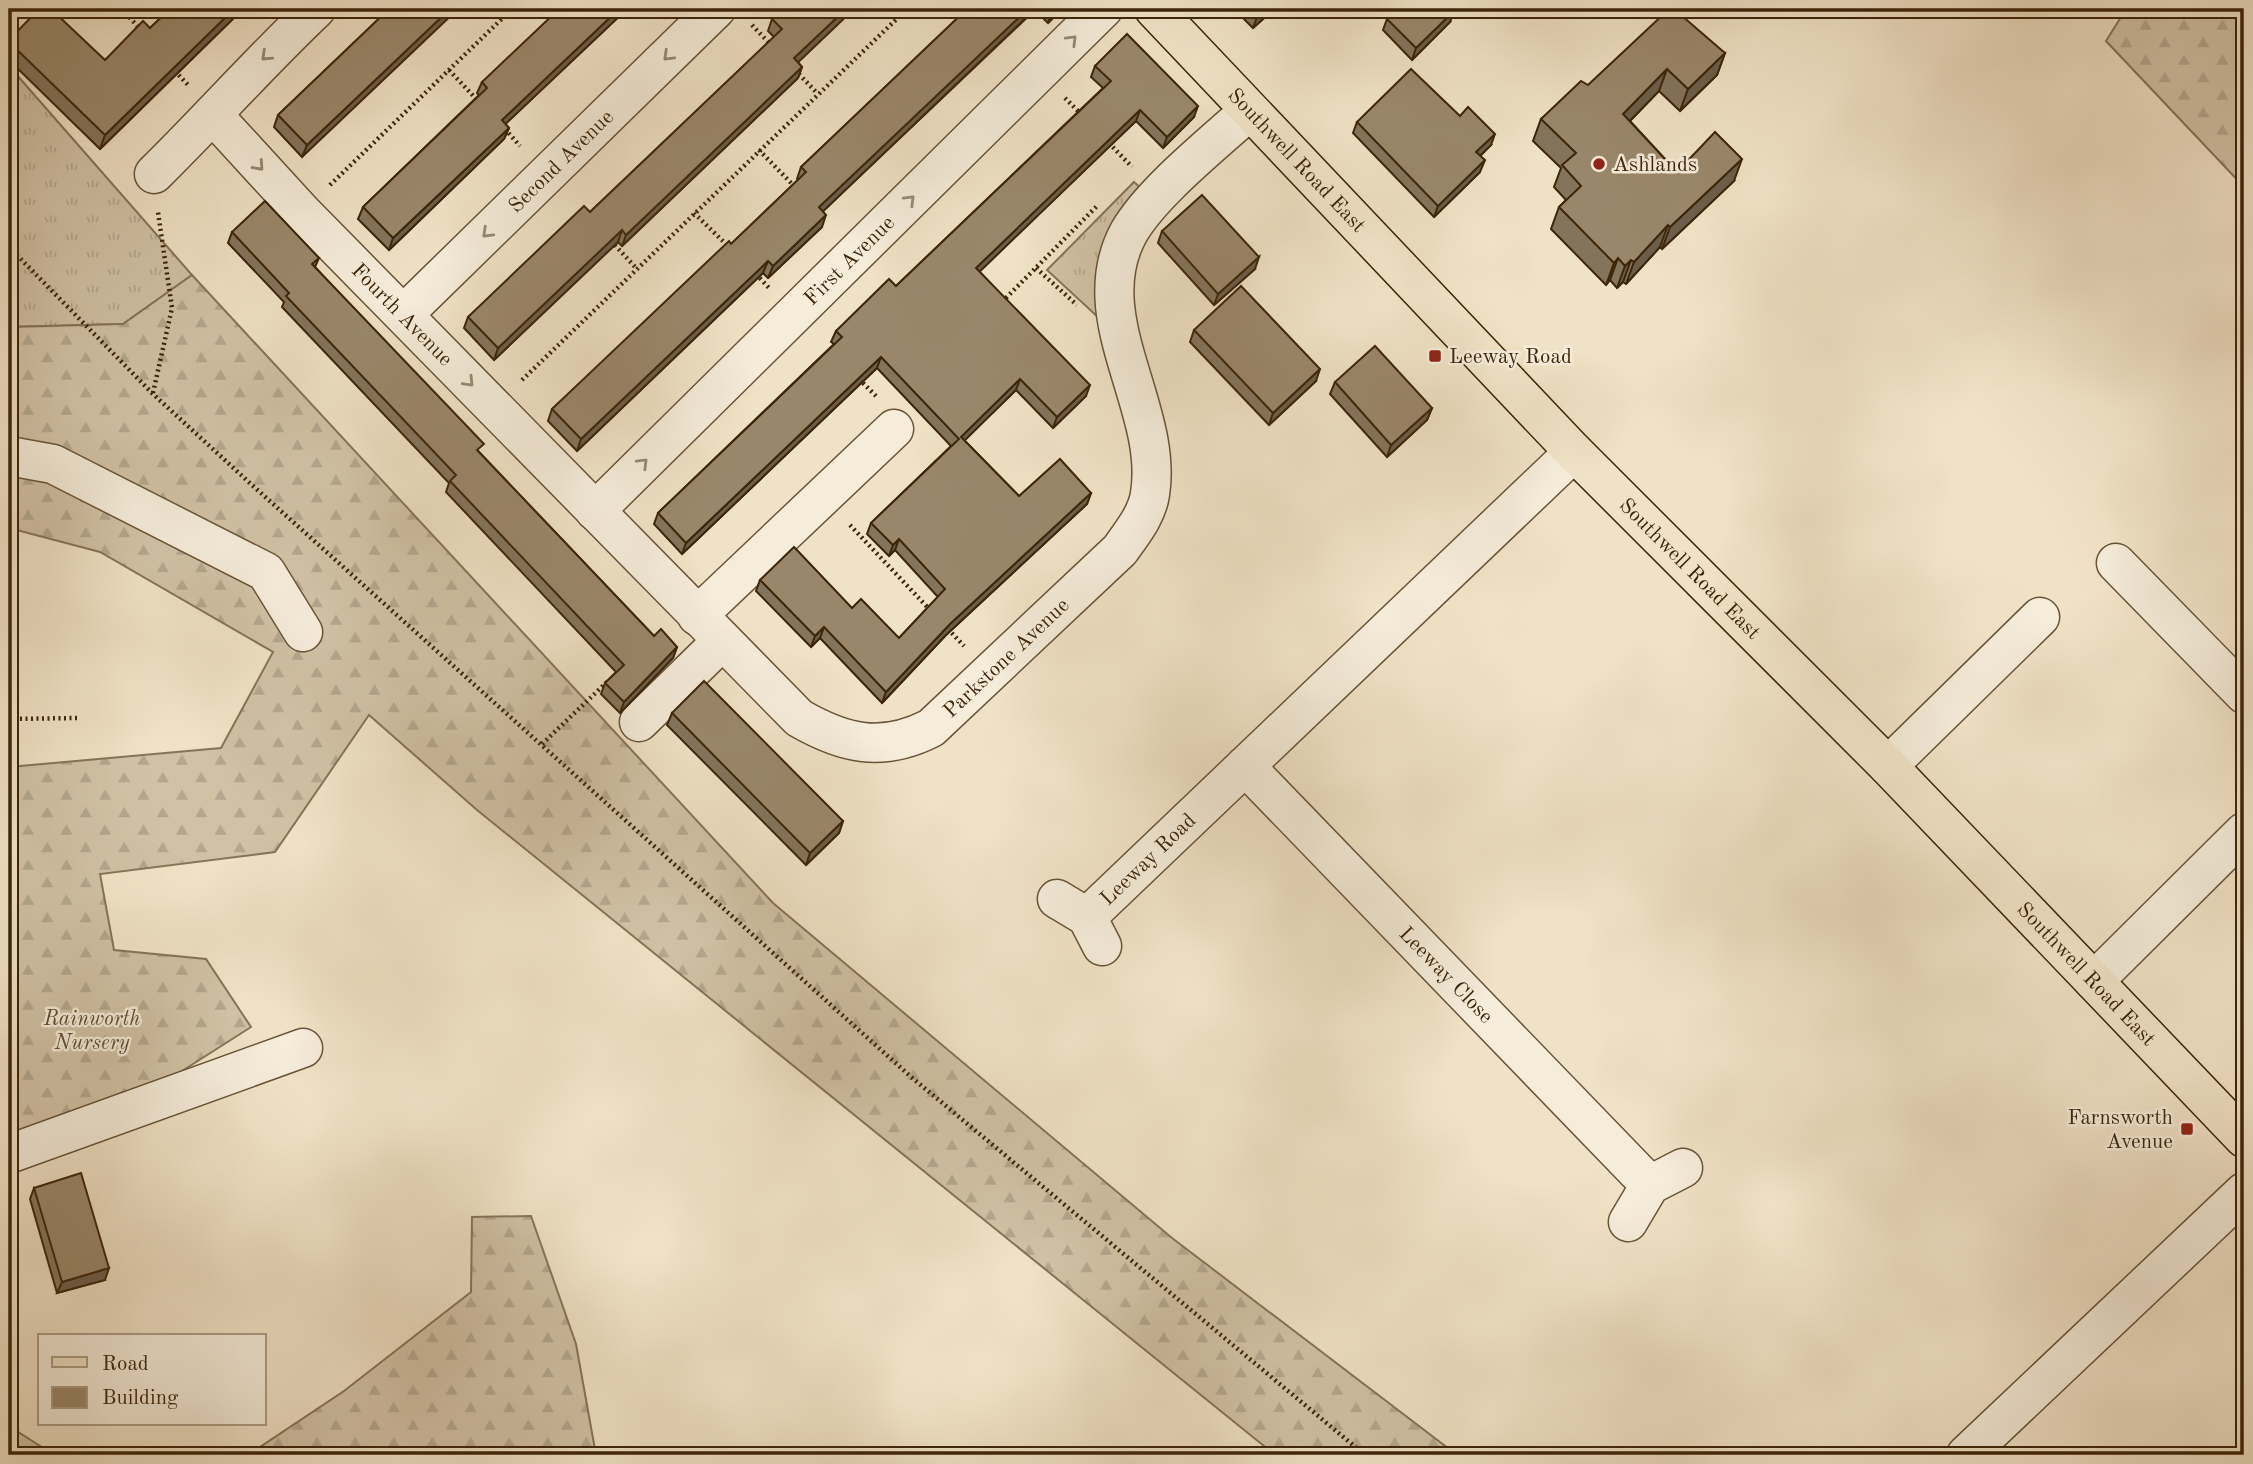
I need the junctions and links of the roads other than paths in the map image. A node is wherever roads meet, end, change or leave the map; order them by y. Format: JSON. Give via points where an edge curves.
{"nodes":[{"id":1,"x":316,"y":9,"type":"edge"},
{"id":2,"x":1103,"y":9,"type":"edge"},
{"id":3,"x":1154,"y":9,"type":"edge"},
{"id":4,"x":731,"y":13,"type":"edge"},
{"id":5,"x":1250,"y":111,"type":"junction"},
{"id":6,"x":214,"y":115,"type":"junction"},
{"id":7,"x":154,"y":174,"type":"road end"},
{"id":8,"x":404,"y":314,"type":"junction"},
{"id":9,"x":894,"y":429,"type":"dead end"},
{"id":10,"x":1574,"y":452,"type":"junction"},
{"id":11,"x":9,"y":456,"type":"edge"},
{"id":12,"x":594,"y":511,"type":"junction"},
{"id":13,"x":2116,"y":563,"type":"dead end"},
{"id":14,"x":2040,"y":617,"type":"dead end"},
{"id":15,"x":710,"y":629,"type":"junction"},
{"id":16,"x":303,"y":632,"type":"dead end"},
{"id":17,"x":2244,"y":694,"type":"edge"},
{"id":18,"x":639,"y":722,"type":"dead end"},
{"id":19,"x":1245,"y":766,"type":"junction"},
{"id":20,"x":1888,"y":766,"type":"junction"},
{"id":21,"x":2244,"y":832,"type":"edge"},
{"id":22,"x":1082,"y":920,"type":"dead end"},
{"id":23,"x":2094,"y":981,"type":"junction"},
{"id":24,"x":303,"y":1048,"type":"dead end"},
{"id":25,"x":2241,"y":1123,"type":"edge"},
{"id":26,"x":9,"y":1154,"type":"edge"},
{"id":27,"x":2244,"y":1192,"type":"edge"},
{"id":28,"x":1628,"y":1222,"type":"dead end"},
{"id":29,"x":1966,"y":1455,"type":"edge"}],
"edges":[{"from":1,"to":6,"type":"street","one_way":true,"via":[[250,71]]},
{"from":12,"to":2,"type":"street","name":"First Avenue","one_way":true},
{"from":3,"to":5,"type":"main road","name":"Southwell Road East"},
{"from":4,"to":8,"type":"street","name":"Second Avenue","one_way":true},
{"from":5,"to":10,"type":"main road","name":"Southwell Road East"},
{"from":5,"to":15,"type":"street","name":"Parkstone Avenue","via":[[1160,195],[1129,233],[1117,270],[1114,310],[1152,466],[1150,496],[1139,524],[1121,550],[931,728],[913,737],[856,743],[829,736],[799,718]]},
{"from":6,"to":7,"type":"street"},
{"from":6,"to":8,"type":"street","name":"Fourth Avenue","one_way":true},
{"from":8,"to":12,"type":"street","name":"Fourth Avenue","one_way":true},
{"from":9,"to":15,"type":"street","via":[[822,496]]},
{"from":10,"to":19,"type":"street","name":"Leeway Road"},
{"from":10,"to":20,"type":"main road","name":"Southwell Road East"},
{"from":11,"to":16,"type":"street","via":[[53,464],[266,572]]},
{"from":12,"to":15,"type":"street","name":"Parkstone Avenue"},
{"from":13,"to":17,"type":"street"},
{"from":14,"to":20,"type":"street"},
{"from":15,"to":18,"type":"street"},
{"from":19,"to":22,"type":"street","name":"Leeway Road"},
{"from":19,"to":28,"type":"street","name":"Leeway Close","via":[[1666,1177]]},
{"from":20,"to":23,"type":"main road","name":"Southwell Road East"},
{"from":21,"to":23,"type":"street"},
{"from":23,"to":25,"type":"main road","name":"Southwell Road East"},
{"from":24,"to":26,"type":"street"},
{"from":27,"to":29,"type":"street"}]}
